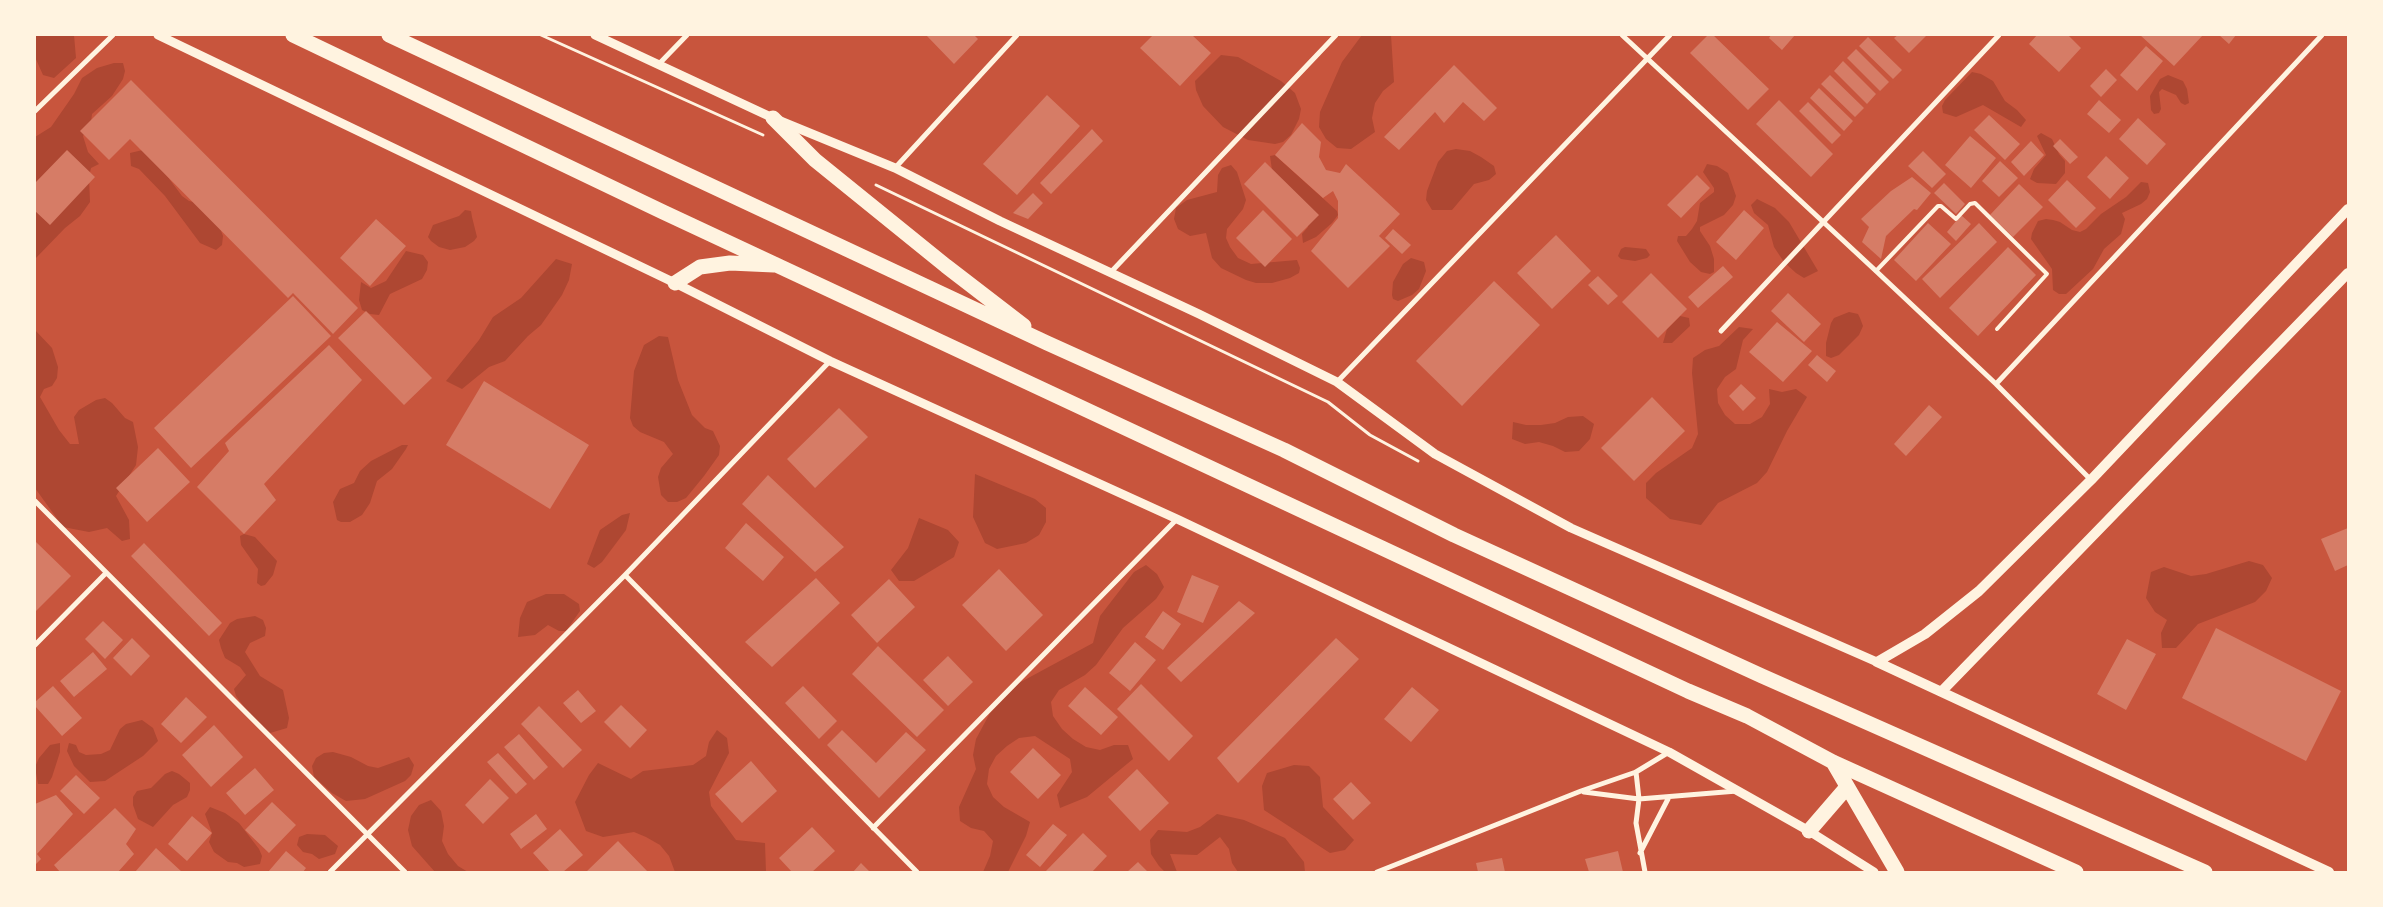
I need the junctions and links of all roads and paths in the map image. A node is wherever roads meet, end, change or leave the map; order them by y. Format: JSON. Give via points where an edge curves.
{"nodes":[{"id":1,"x":113,"y":35,"type":"edge"},
{"id":2,"x":158,"y":35,"type":"edge"},
{"id":3,"x":293,"y":35,"type":"edge"},
{"id":4,"x":390,"y":35,"type":"edge"},
{"id":5,"x":541,"y":35,"type":"edge"},
{"id":6,"x":596,"y":35,"type":"edge"},
{"id":7,"x":687,"y":35,"type":"edge"},
{"id":8,"x":1017,"y":35,"type":"edge"},
{"id":9,"x":1336,"y":35,"type":"edge"},
{"id":10,"x":1622,"y":35,"type":"edge"},
{"id":11,"x":1670,"y":35,"type":"edge"},
{"id":12,"x":1999,"y":35,"type":"edge"},
{"id":13,"x":2322,"y":35,"type":"edge"},
{"id":14,"x":1648,"y":58,"type":"junction"},
{"id":15,"x":657,"y":65,"type":"junction"},
{"id":16,"x":35,"y":111,"type":"edge"},
{"id":17,"x":774,"y":118,"type":"junction"},
{"id":18,"x":769,"y":137,"type":"dead end"},
{"id":19,"x":895,"y":168,"type":"junction"},
{"id":20,"x":869,"y":182,"type":"dead end"},
{"id":21,"x":2348,"y":209,"type":"edge"},
{"id":22,"x":1823,"y":220,"type":"junction"},
{"id":23,"x":782,"y":266,"type":"junction"},
{"id":24,"x":1876,"y":271,"type":"junction"},
{"id":25,"x":1111,"y":272,"type":"junction"},
{"id":26,"x":2348,"y":273,"type":"edge"},
{"id":27,"x":675,"y":282,"type":"junction"},
{"id":28,"x":1997,"y":329,"type":"dead end"},
{"id":29,"x":1721,"y":331,"type":"dead end"},
{"id":30,"x":1047,"y":343,"type":"junction"},
{"id":31,"x":830,"y":361,"type":"junction"},
{"id":32,"x":1337,"y":382,"type":"junction"},
{"id":33,"x":1996,"y":384,"type":"junction"},
{"id":34,"x":1419,"y":462,"type":"dead end"},
{"id":35,"x":2090,"y":480,"type":"junction"},
{"id":36,"x":35,"y":501,"type":"edge"},
{"id":37,"x":1177,"y":519,"type":"junction"},
{"id":38,"x":106,"y":573,"type":"junction"},
{"id":39,"x":625,"y":575,"type":"junction"},
{"id":40,"x":35,"y":645,"type":"edge"},
{"id":41,"x":1877,"y":662,"type":"junction"},
{"id":42,"x":1942,"y":691,"type":"junction"},
{"id":43,"x":1669,"y":752,"type":"junction"},
{"id":44,"x":1833,"y":762,"type":"junction"},
{"id":45,"x":1636,"y":772,"type":"junction"},
{"id":46,"x":1847,"y":787,"type":"junction"},
{"id":47,"x":1581,"y":791,"type":"junction"},
{"id":48,"x":1737,"y":792,"type":"junction"},
{"id":49,"x":1639,"y":799,"type":"junction"},
{"id":50,"x":1668,"y":799,"type":"junction"},
{"id":51,"x":873,"y":828,"type":"junction"},
{"id":52,"x":1809,"y":831,"type":"junction"},
{"id":53,"x":367,"y":833,"type":"junction"},
{"id":54,"x":1640,"y":854,"type":"junction"},
{"id":55,"x":330,"y":872,"type":"edge"},
{"id":56,"x":405,"y":872,"type":"edge"},
{"id":57,"x":917,"y":872,"type":"edge"},
{"id":58,"x":1377,"y":872,"type":"edge"},
{"id":59,"x":1645,"y":872,"type":"edge"},
{"id":60,"x":1874,"y":872,"type":"edge"},
{"id":61,"x":1897,"y":872,"type":"edge"},
{"id":62,"x":2076,"y":872,"type":"edge"},
{"id":63,"x":2205,"y":872,"type":"edge"},
{"id":64,"x":2329,"y":872,"type":"edge"}],
"edges":[{"from":1,"to":16,"type":"street"},
{"from":2,"to":27,"type":"street"},
{"from":3,"to":23,"type":"highway"},
{"from":4,"to":30,"type":"highway"},
{"from":5,"to":18,"type":"path"},
{"from":6,"to":15,"type":"street"},
{"from":7,"to":15,"type":"street"},
{"from":8,"to":19,"type":"street"},
{"from":9,"to":25,"type":"street"},
{"from":10,"to":14,"type":"street"},
{"from":11,"to":14,"type":"street"},
{"from":12,"to":22,"type":"street"},
{"from":13,"to":33,"type":"street"},
{"from":14,"to":22,"type":"street"},
{"from":14,"to":32,"type":"street"},
{"from":15,"to":17,"type":"street"},
{"from":17,"to":19,"type":"street"},
{"from":17,"to":30,"type":"highway","via":[[815,160]]},
{"from":19,"to":25,"type":"street"},
{"from":20,"to":34,"type":"path","via":[[1328,402],[1370,435]]},
{"from":21,"to":35,"type":"main road"},
{"from":22,"to":24,"type":"street"},
{"from":22,"to":29,"type":"street"},
{"from":23,"to":27,"type":"highway","via":[[730,263],[700,267]]},
{"from":23,"to":44,"type":"highway","via":[[1747,716]]},
{"from":24,"to":28,"type":"lane","via":[[1938,206],[1956,219],[1974,203],[2047,274]]},
{"from":24,"to":33,"type":"street"},
{"from":25,"to":32,"type":"street"},
{"from":26,"to":42,"type":"main road"},
{"from":27,"to":31,"type":"street"},
{"from":30,"to":63,"type":"highway","via":[[1284,450],[1454,535]]},
{"from":31,"to":37,"type":"street"},
{"from":31,"to":39,"type":"street"},
{"from":32,"to":41,"type":"street","via":[[1435,454],[1571,528]]},
{"from":33,"to":35,"type":"street"},
{"from":35,"to":41,"type":"main road","via":[[1979,591],[1925,634]]},
{"from":36,"to":38,"type":"street"},
{"from":37,"to":43,"type":"street"},
{"from":37,"to":51,"type":"street"},
{"from":38,"to":40,"type":"street"},
{"from":38,"to":53,"type":"street"},
{"from":39,"to":51,"type":"street"},
{"from":39,"to":53,"type":"street"},
{"from":41,"to":42,"type":"main road"},
{"from":42,"to":64,"type":"main road"},
{"from":43,"to":45,"type":"street"},
{"from":43,"to":48,"type":"street"},
{"from":44,"to":46,"type":"highway"},
{"from":44,"to":62,"type":"highway"},
{"from":45,"to":47,"type":"street"},
{"from":45,"to":49,"type":"street"},
{"from":46,"to":52,"type":"highway"},
{"from":46,"to":61,"type":"highway"},
{"from":47,"to":49,"type":"street"},
{"from":47,"to":58,"type":"street"},
{"from":48,"to":50,"type":"street"},
{"from":48,"to":52,"type":"street"},
{"from":49,"to":50,"type":"street"},
{"from":49,"to":54,"type":"street","via":[[1636,823]]},
{"from":50,"to":54,"type":"street"},
{"from":51,"to":57,"type":"street"},
{"from":52,"to":60,"type":"street"},
{"from":53,"to":55,"type":"street"},
{"from":53,"to":56,"type":"street"},
{"from":54,"to":59,"type":"street"}]}
